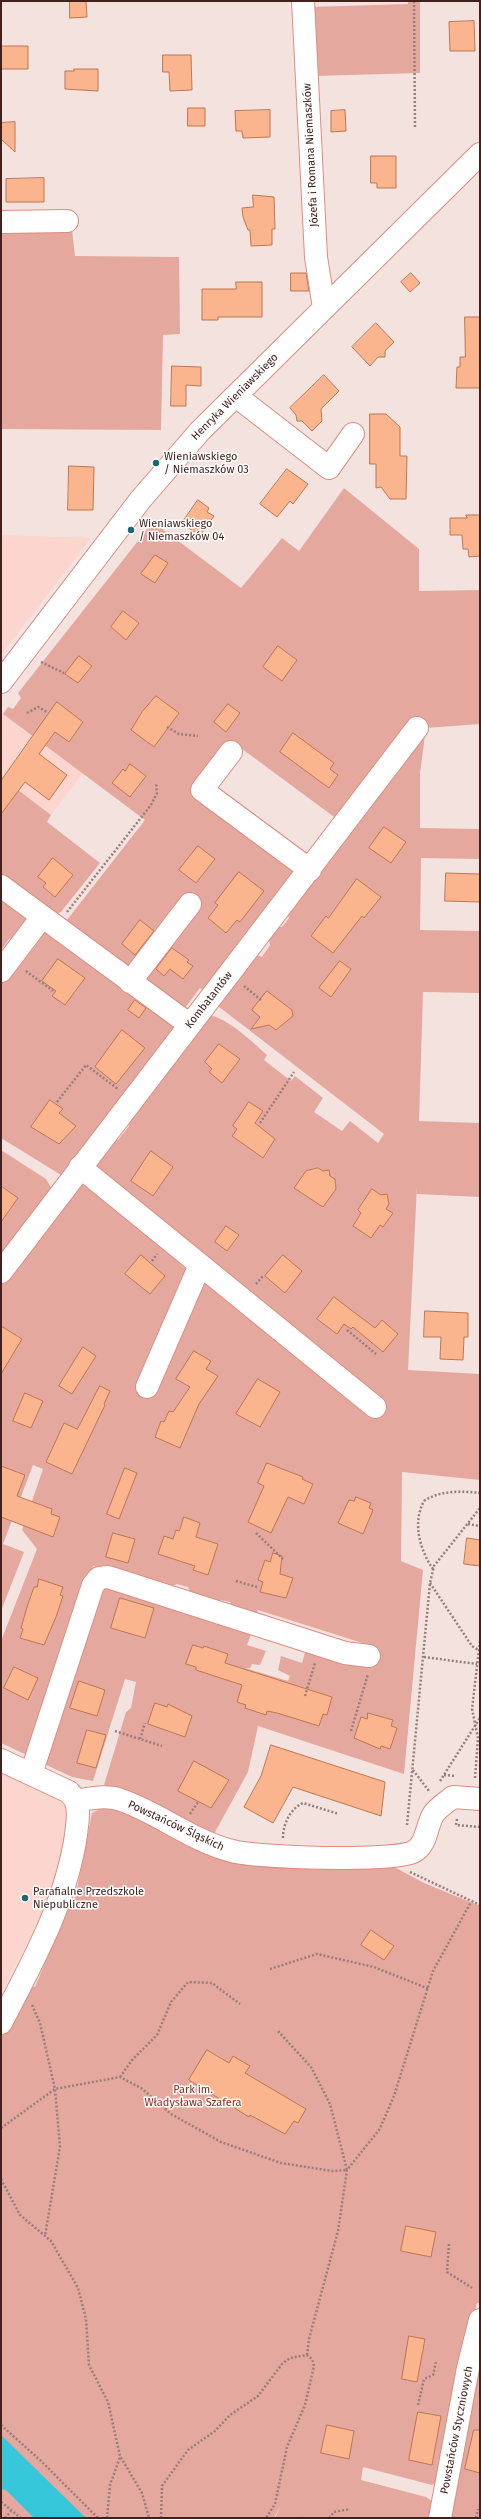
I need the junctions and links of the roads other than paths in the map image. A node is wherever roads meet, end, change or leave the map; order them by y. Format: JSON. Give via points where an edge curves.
{"nodes":[{"id":1,"x":303,"y":1,"type":"edge"},
{"id":2,"x":480,"y":154,"type":"edge"},
{"id":3,"x":67,"y":221,"type":"dead end"},
{"id":4,"x":1,"y":222,"type":"edge"},
{"id":5,"x":324,"y":308,"type":"junction"},
{"id":6,"x":236,"y":396,"type":"junction"},
{"id":7,"x":353,"y":434,"type":"dead end"},
{"id":8,"x":1,"y":682,"type":"edge"},
{"id":9,"x":417,"y":728,"type":"dead end"},
{"id":10,"x":231,"y":752,"type":"dead end"},
{"id":11,"x":310,"y":870,"type":"junction"},
{"id":12,"x":1,"y":886,"type":"edge"},
{"id":13,"x":190,"y":904,"type":"dead end"},
{"id":14,"x":49,"y":922,"type":"junction"},
{"id":15,"x":6,"y":965,"type":"edge"},
{"id":16,"x":130,"y":982,"type":"junction"},
{"id":17,"x":190,"y":1025,"type":"junction"},
{"id":18,"x":80,"y":1167,"type":"junction"},
{"id":19,"x":200,"y":1265,"type":"junction"},
{"id":20,"x":1,"y":1272,"type":"edge"},
{"id":21,"x":147,"y":1387,"type":"dead end"},
{"id":22,"x":375,"y":1407,"type":"dead end"},
{"id":23,"x":369,"y":1664,"type":"road end"},
{"id":24,"x":1,"y":1760,"type":"edge"},
{"id":25,"x":31,"y":1774,"type":"junction"},
{"id":26,"x":480,"y":1799,"type":"edge"},
{"id":27,"x":76,"y":1801,"type":"junction"},
{"id":28,"x":1,"y":2024,"type":"edge"},
{"id":29,"x":478,"y":2327,"type":"edge"},
{"id":30,"x":440,"y":2518,"type":"edge"}],
"edges":[{"from":1,"to":5,"type":"street","name":"Józefa i Romana Niemaszków","via":[[316,257]]},
{"from":2,"to":5,"type":"street","name":"Henryka Wieniawskiego"},
{"from":3,"to":4,"type":"street"},
{"from":5,"to":6,"type":"street","name":"Henryka Wieniawskiego"},
{"from":6,"to":7,"type":"street","via":[[329,468]]},
{"from":6,"to":8,"type":"street","name":"Henryka Wieniawskiego","via":[[140,499]]},
{"from":9,"to":11,"type":"street","name":"Kombatantów"},
{"from":10,"to":11,"type":"street","via":[[202,790]]},
{"from":11,"to":17,"type":"street","name":"Kombatantów"},
{"from":12,"to":14,"type":"street"},
{"from":13,"to":16,"type":"street"},
{"from":14,"to":15,"type":"street"},
{"from":14,"to":16,"type":"street"},
{"from":16,"to":17,"type":"street"},
{"from":17,"to":18,"type":"street","name":"Kombatantów"},
{"from":18,"to":19,"type":"street"},
{"from":18,"to":20,"type":"street","name":"Kombatantów"},
{"from":19,"to":21,"type":"street"},
{"from":19,"to":22,"type":"street"},
{"from":23,"to":25,"type":"street","via":[[345,1652],[108,1577],[99,1578],[93,1585]]},
{"from":24,"to":25,"type":"street"},
{"from":25,"to":27,"type":"street","via":[[61,1788]]},
{"from":26,"to":27,"type":"street","name":"Powstańców Śląskich","via":[[453,1797],[433,1815],[422,1843],[402,1864],[231,1851],[195,1837],[121,1800],[100,1798]]},
{"from":27,"to":28,"type":"street","via":[[78,1816],[75,1841],[60,1900]]},
{"from":29,"to":30,"type":"street","name":"Powstańców Styczniowych"}]}
